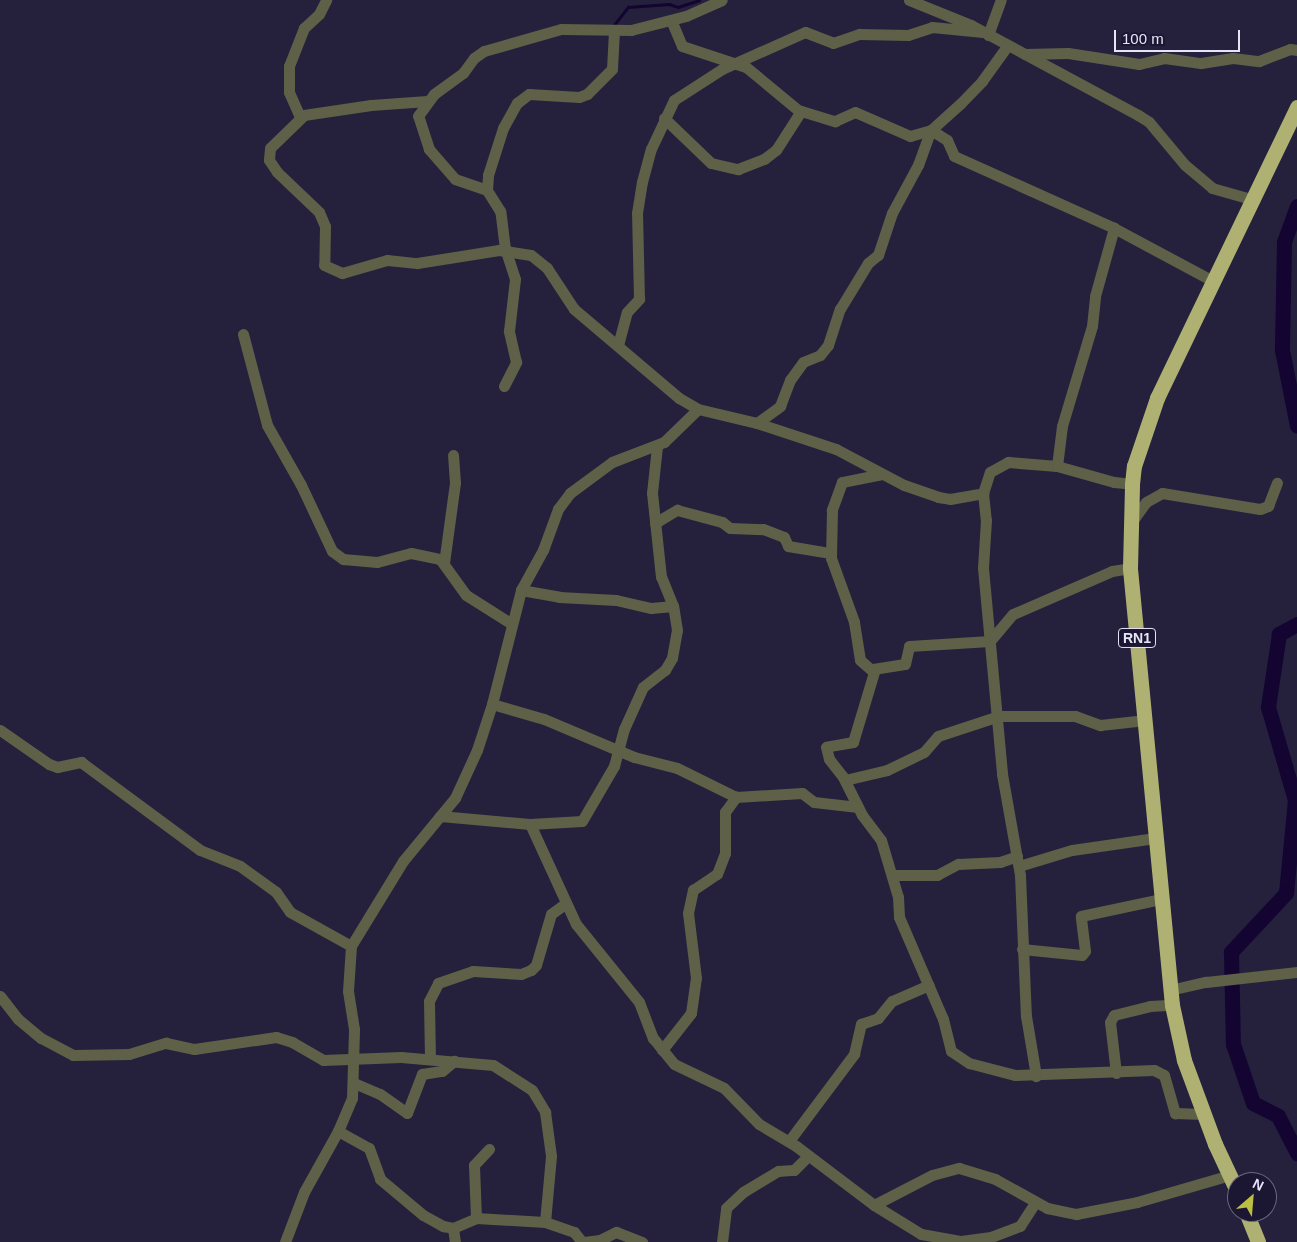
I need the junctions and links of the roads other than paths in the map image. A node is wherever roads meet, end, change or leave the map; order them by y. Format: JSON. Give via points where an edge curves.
{"nodes":[{"id":1,"x":326,"y":0,"type":"edge"},
{"id":2,"x":909,"y":0,"type":"edge"},
{"id":3,"x":1001,"y":0,"type":"edge"},
{"id":4,"x":720,"y":1,"type":"edge"},
{"id":5,"x":671,"y":20,"type":"junction"},
{"id":6,"x":614,"y":32,"type":"junction"},
{"id":7,"x":986,"y":33,"type":"junction"},
{"id":8,"x":1008,"y":45,"type":"junction"},
{"id":9,"x":1297,"y":50,"type":"edge"},
{"id":10,"x":1024,"y":54,"type":"junction"},
{"id":11,"x":737,"y":63,"type":"junction"},
{"id":12,"x":428,"y":101,"type":"junction"},
{"id":13,"x":1297,"y":107,"type":"edge"},
{"id":14,"x":801,"y":111,"type":"junction"},
{"id":15,"x":300,"y":117,"type":"junction"},
{"id":16,"x":664,"y":118,"type":"junction"},
{"id":17,"x":931,"y":130,"type":"junction"},
{"id":18,"x":487,"y":190,"type":"junction"},
{"id":19,"x":1254,"y":200,"type":"junction"},
{"id":20,"x":1114,"y":228,"type":"junction"},
{"id":21,"x":504,"y":250,"type":"junction"},
{"id":22,"x":1214,"y":281,"type":"junction"},
{"id":23,"x":242,"y":334,"type":"dead end"},
{"id":24,"x":618,"y":345,"type":"junction"},
{"id":25,"x":504,"y":386,"type":"dead end"},
{"id":26,"x":698,"y":409,"type":"junction"},
{"id":27,"x":757,"y":423,"type":"junction"},
{"id":28,"x":657,"y":446,"type":"junction"},
{"id":29,"x":453,"y":455,"type":"dead end"},
{"id":30,"x":1057,"y":466,"type":"junction"},
{"id":31,"x":882,"y":474,"type":"junction"},
{"id":32,"x":1278,"y":483,"type":"dead end"},
{"id":33,"x":1132,"y":484,"type":"junction"},
{"id":34,"x":983,"y":493,"type":"junction"},
{"id":35,"x":655,"y":523,"type":"junction"},
{"id":36,"x":1130,"y":524,"type":"junction"},
{"id":37,"x":830,"y":553,"type":"junction"},
{"id":38,"x":444,"y":563,"type":"junction"},
{"id":39,"x":1130,"y":568,"type":"junction"},
{"id":40,"x":521,"y":590,"type":"junction"},
{"id":41,"x":673,"y":606,"type":"junction"},
{"id":42,"x":512,"y":624,"type":"junction"},
{"id":43,"x":990,"y":641,"type":"junction"},
{"id":44,"x":874,"y":669,"type":"junction"},
{"id":45,"x":492,"y":704,"type":"junction"},
{"id":46,"x":999,"y":716,"type":"junction"},
{"id":47,"x":1146,"y":720,"type":"junction"},
{"id":48,"x":0,"y":730,"type":"edge"},
{"id":49,"x":618,"y":750,"type":"junction"},
{"id":50,"x":845,"y":780,"type":"junction"},
{"id":51,"x":736,"y":797,"type":"junction"},
{"id":52,"x":858,"y":807,"type":"junction"},
{"id":53,"x":440,"y":816,"type":"junction"},
{"id":54,"x":530,"y":824,"type":"junction"},
{"id":55,"x":1155,"y":838,"type":"junction"},
{"id":56,"x":1018,"y":861,"type":"junction"},
{"id":57,"x":892,"y":875,"type":"junction"},
{"id":58,"x":1160,"y":899,"type":"junction"},
{"id":59,"x":565,"y":904,"type":"junction"},
{"id":60,"x":351,"y":946,"type":"junction"},
{"id":61,"x":1022,"y":949,"type":"junction"},
{"id":62,"x":1297,"y":972,"type":"edge"},
{"id":63,"x":929,"y":985,"type":"junction"},
{"id":64,"x":0,"y":996,"type":"edge"},
{"id":65,"x":1171,"y":997,"type":"junction"},
{"id":66,"x":662,"y":1050,"type":"junction"},
{"id":67,"x":430,"y":1059,"type":"junction"},
{"id":68,"x":354,"y":1061,"type":"junction"},
{"id":69,"x":454,"y":1061,"type":"junction"},
{"id":70,"x":1116,"y":1073,"type":"junction"},
{"id":71,"x":1036,"y":1076,"type":"junction"},
{"id":72,"x":354,"y":1083,"type":"junction"},
{"id":73,"x":1203,"y":1114,"type":"junction"},
{"id":74,"x":338,"y":1131,"type":"junction"},
{"id":75,"x":789,"y":1141,"type":"junction"},
{"id":76,"x":490,"y":1149,"type":"dead end"},
{"id":77,"x":808,"y":1156,"type":"junction"},
{"id":78,"x":1229,"y":1172,"type":"edge"},
{"id":79,"x":1227,"y":1176,"type":"edge"},
{"id":80,"x":1035,"y":1203,"type":"junction"},
{"id":81,"x":874,"y":1205,"type":"junction"},
{"id":82,"x":476,"y":1218,"type":"junction"},
{"id":83,"x":545,"y":1222,"type":"junction"},
{"id":84,"x":1250,"y":1222,"type":"edge"},
{"id":85,"x":453,"y":1228,"type":"junction"},
{"id":86,"x":919,"y":1238,"type":"edge"},
{"id":87,"x":285,"y":1242,"type":"edge"},
{"id":88,"x":455,"y":1242,"type":"edge"},
{"id":89,"x":583,"y":1242,"type":"edge"},
{"id":90,"x":642,"y":1242,"type":"edge"},
{"id":91,"x":722,"y":1242,"type":"edge"},
{"id":92,"x":1258,"y":1242,"type":"edge"}],
"edges":[{"from":1,"to":15,"type":"street","via":[[319,14],[304,28],[289,66],[289,92]]},
{"from":2,"to":7,"type":"street"},
{"from":3,"to":7,"type":"street"},
{"from":4,"to":5,"type":"street"},
{"from":5,"to":6,"type":"street"},
{"from":5,"to":11,"type":"street","via":[[682,46]]},
{"from":6,"to":12,"type":"street","via":[[561,29],[484,51]]},
{"from":6,"to":18,"type":"street","via":[[612,69],[587,94],[579,97],[530,94],[517,103],[503,128],[488,175]]},
{"from":7,"to":8,"type":"street"},
{"from":7,"to":11,"type":"street","via":[[932,27],[908,35],[859,34],[833,43],[805,32]]},
{"from":8,"to":10,"type":"street"},
{"from":8,"to":17,"type":"street","via":[[982,81]]},
{"from":9,"to":10,"type":"street","via":[[1290,48],[1259,60],[1233,58],[1201,62],[1164,58],[1139,64],[1068,53]]},
{"from":10,"to":19,"type":"street","via":[[1144,119],[1185,165],[1212,188]]},
{"from":11,"to":14,"type":"street","via":[[760,77],[779,97]]},
{"from":11,"to":16,"type":"street","via":[[716,72],[674,100]]},
{"from":12,"to":15,"type":"street","via":[[371,104]]},
{"from":12,"to":18,"type":"street","via":[[418,118],[429,149],[455,179]]},
{"from":13,"to":19,"type":"highway","number":"RN1"},
{"from":14,"to":16,"type":"street","via":[[776,150],[738,169],[711,163]]},
{"from":14,"to":17,"type":"street","via":[[835,120],[855,112],[910,136]]},
{"from":15,"to":21,"type":"street","via":[[270,148],[269,160],[319,212],[325,226],[324,265],[342,273],[386,260],[417,263]]},
{"from":16,"to":24,"type":"street","via":[[649,154],[638,205],[640,298],[627,312]]},
{"from":17,"to":20,"type":"street","via":[[947,140],[952,155]]},
{"from":17,"to":27,"type":"street","via":[[918,165],[892,213],[878,255],[868,263],[840,309],[828,346],[820,355],[803,362],[790,380],[780,406]]},
{"from":18,"to":21,"type":"street","via":[[500,211]]},
{"from":19,"to":22,"type":"highway","number":"RN1"},
{"from":20,"to":22,"type":"street"},
{"from":20,"to":30,"type":"street","via":[[1095,296],[1092,326],[1062,426]]},
{"from":21,"to":24,"type":"street","via":[[522,252],[540,261],[574,309]]},
{"from":21,"to":25,"type":"street","via":[[515,279],[509,331],[516,356]]},
{"from":22,"to":33,"type":"highway","number":"RN1","via":[[1157,398],[1134,466]]},
{"from":23,"to":38,"type":"street","via":[[267,425],[332,552],[343,559],[377,562],[411,552],[440,559]]},
{"from":24,"to":26,"type":"street","via":[[666,389]]},
{"from":26,"to":27,"type":"street"},
{"from":26,"to":28,"type":"street","via":[[672,436]]},
{"from":27,"to":31,"type":"street","via":[[836,450]]},
{"from":28,"to":35,"type":"street","via":[[652,493]]},
{"from":28,"to":40,"type":"street","via":[[612,462],[570,493],[558,509],[543,550]]},
{"from":29,"to":38,"type":"street","via":[[455,484]]},
{"from":30,"to":33,"type":"street"},
{"from":30,"to":34,"type":"street","via":[[1021,462],[1001,464],[990,472]]},
{"from":31,"to":34,"type":"street","via":[[944,498]]},
{"from":31,"to":37,"type":"street","via":[[840,484],[832,516]]},
{"from":32,"to":36,"type":"street","via":[[1268,506],[1260,509],[1162,493],[1146,502]]},
{"from":33,"to":36,"type":"highway","number":"RN1"},
{"from":34,"to":43,"type":"street","via":[[986,520],[983,568]]},
{"from":35,"to":37,"type":"street","via":[[677,510],[722,522],[730,528],[764,529],[784,537],[790,547]]},
{"from":35,"to":41,"type":"street","via":[[661,577]]},
{"from":36,"to":39,"type":"highway","number":"RN1"},
{"from":37,"to":44,"type":"street","via":[[854,622],[860,660]]},
{"from":38,"to":42,"type":"street","via":[[455,584],[466,595]]},
{"from":39,"to":43,"type":"street","via":[[1112,571],[1013,614]]},
{"from":39,"to":47,"type":"highway","number":"RN1"},
{"from":40,"to":41,"type":"street","via":[[559,597],[622,601],[651,608]]},
{"from":40,"to":42,"type":"street"},
{"from":41,"to":49,"type":"street","via":[[677,630],[672,658],[665,670],[643,687]]},
{"from":42,"to":45,"type":"street"},
{"from":43,"to":44,"type":"street","via":[[909,646],[904,664]]},
{"from":43,"to":46,"type":"street"},
{"from":44,"to":50,"type":"street","via":[[873,686],[853,742],[826,747],[829,759]]},
{"from":45,"to":49,"type":"street","via":[[549,721]]},
{"from":45,"to":53,"type":"street","via":[[469,769],[455,798]]},
{"from":46,"to":47,"type":"street","via":[[1076,716],[1100,724]]},
{"from":46,"to":50,"type":"street","via":[[938,736],[924,752],[886,770]]},
{"from":46,"to":56,"type":"street","via":[[1002,774]]},
{"from":47,"to":55,"type":"highway","number":"RN1"},
{"from":48,"to":60,"type":"street","via":[[56,767],[80,762],[200,850],[240,866],[276,892],[290,912]]},
{"from":49,"to":51,"type":"street","via":[[677,768]]},
{"from":49,"to":54,"type":"street","via":[[614,766],[582,821]]},
{"from":50,"to":52,"type":"street"},
{"from":51,"to":52,"type":"street","via":[[802,793],[814,802]]},
{"from":51,"to":66,"type":"street","via":[[725,812],[725,854],[717,874],[693,890],[688,913],[696,978],[691,1013]]},
{"from":52,"to":57,"type":"street","via":[[881,840]]},
{"from":53,"to":54,"type":"street"},
{"from":53,"to":60,"type":"street","via":[[398,869]]},
{"from":54,"to":59,"type":"street"},
{"from":55,"to":56,"type":"street"},
{"from":55,"to":58,"type":"highway","number":"RN1"},
{"from":56,"to":57,"type":"street","via":[[958,864],[938,875]]},
{"from":56,"to":61,"type":"street"},
{"from":57,"to":63,"type":"street","via":[[899,917]]},
{"from":58,"to":61,"type":"street","via":[[1081,916],[1085,951],[1082,955]]},
{"from":58,"to":65,"type":"highway","number":"RN1"},
{"from":59,"to":66,"type":"street","via":[[586,938],[639,1002],[653,1038]]},
{"from":59,"to":67,"type":"street","via":[[551,914],[536,965],[531,970],[521,974],[467,972],[438,983],[429,1002]]},
{"from":60,"to":68,"type":"street","via":[[348,991],[354,1029]]},
{"from":61,"to":71,"type":"street","via":[[1026,1016]]},
{"from":62,"to":65,"type":"street","via":[[1221,980]]},
{"from":63,"to":71,"type":"street","via":[[952,1053],[974,1065],[1015,1075]]},
{"from":63,"to":75,"type":"street","via":[[892,1001],[874,1020],[861,1024],[854,1054]]},
{"from":64,"to":68,"type":"street","via":[[18,1019],[40,1038],[73,1055],[129,1054],[166,1043],[194,1049],[276,1037],[292,1042],[320,1059]]},
{"from":65,"to":70,"type":"street","via":[[1112,1018]]},
{"from":65,"to":73,"type":"highway","number":"RN1","via":[[1184,1060]]},
{"from":66,"to":75,"type":"street","via":[[679,1068],[724,1088],[759,1124]]},
{"from":67,"to":68,"type":"street"},
{"from":67,"to":69,"type":"street"},
{"from":68,"to":72,"type":"street"},
{"from":69,"to":72,"type":"street","via":[[442,1071],[422,1074],[407,1114],[380,1094]]},
{"from":69,"to":83,"type":"street","via":[[499,1067],[532,1090],[544,1109],[551,1156]]},
{"from":70,"to":71,"type":"street","via":[[1072,1071]]},
{"from":70,"to":73,"type":"street","via":[[1147,1069],[1162,1073],[1174,1113]]},
{"from":72,"to":74,"type":"street","via":[[352,1098]]},
{"from":73,"to":78,"type":"highway","number":"RN1"},
{"from":74,"to":85,"type":"street","via":[[369,1148],[380,1179],[387,1186],[428,1219]]},
{"from":74,"to":87,"type":"street","via":[[304,1192]]},
{"from":75,"to":77,"type":"street"},
{"from":76,"to":82,"type":"street","via":[[474,1165]]},
{"from":77,"to":81,"type":"street"},
{"from":77,"to":91,"type":"street","via":[[794,1170],[778,1171],[743,1192],[726,1208]]},
{"from":79,"to":80,"type":"street","via":[[1089,1213],[1062,1213]]},
{"from":80,"to":81,"type":"street","via":[[995,1179],[959,1168],[932,1175]]},
{"from":80,"to":86,"type":"street","via":[[1023,1224],[991,1237],[962,1241]]},
{"from":81,"to":86,"type":"street"},
{"from":82,"to":83,"type":"street"},
{"from":82,"to":85,"type":"street"},
{"from":83,"to":89,"type":"street","via":[[574,1232]]},
{"from":84,"to":92,"type":"highway"},
{"from":85,"to":88,"type":"street"},
{"from":89,"to":90,"type":"street","via":[[600,1240],[616,1232]]}]}
